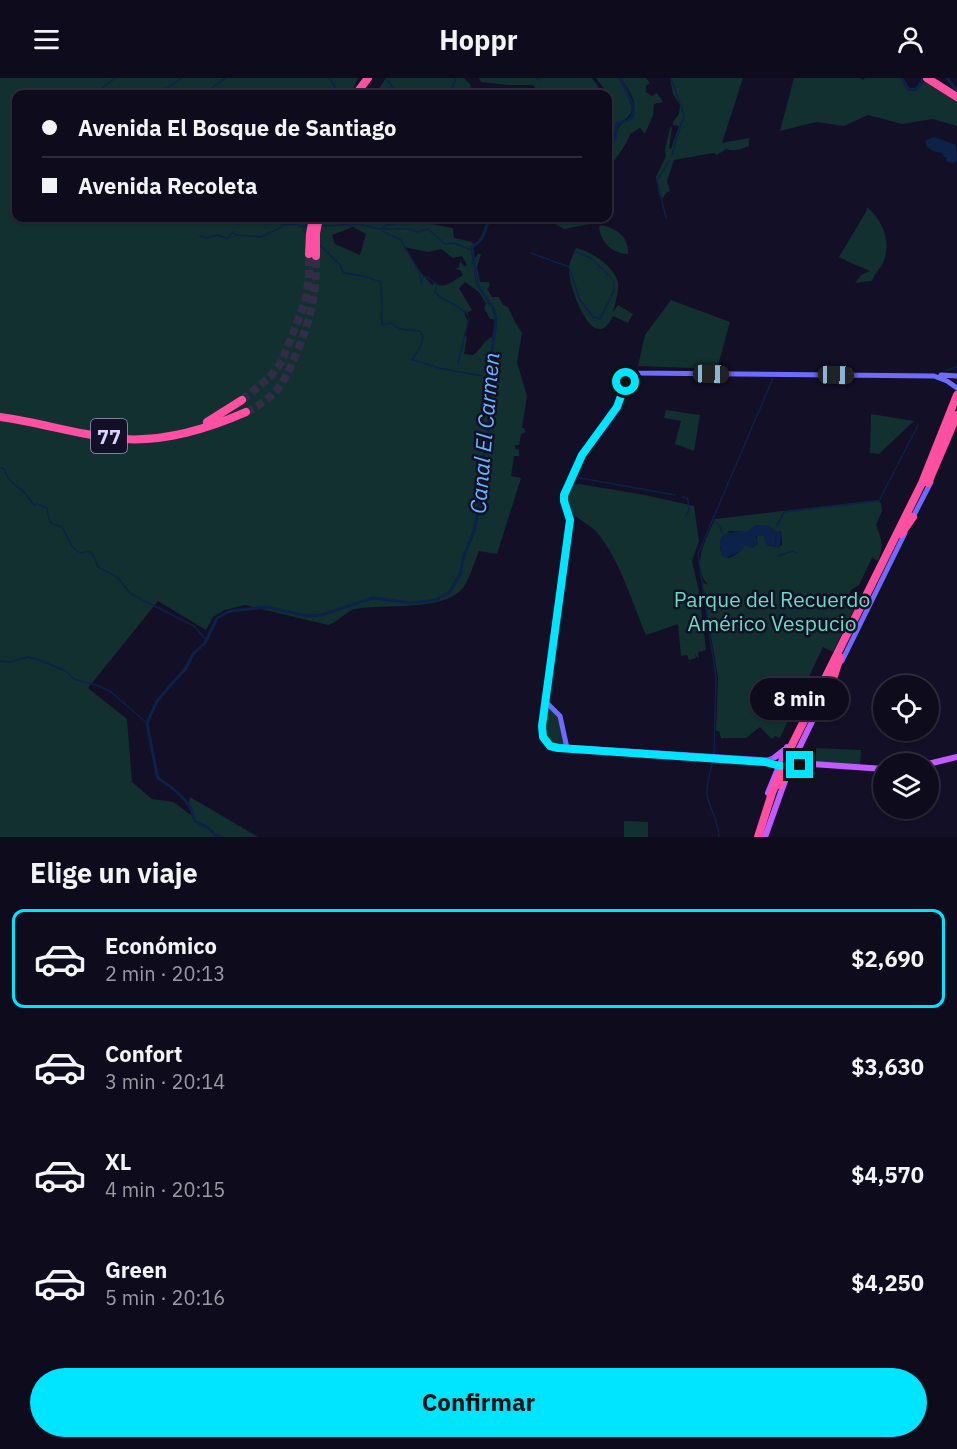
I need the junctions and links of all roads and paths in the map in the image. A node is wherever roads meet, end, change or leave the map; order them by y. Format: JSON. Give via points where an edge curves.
{"nodes":[{"id":1,"x":927,"y":78,"type":"edge"},
{"id":2,"x":957,"y":97,"type":"edge"},
{"id":3,"x":313,"y":222,"type":"edge"},
{"id":4,"x":318,"y":222,"type":"edge"},
{"id":5,"x":935,"y":367,"type":"dead end"},
{"id":6,"x":631,"y":370,"type":"junction"},
{"id":7,"x":933,"y":375,"type":"junction"},
{"id":8,"x":943,"y":376,"type":"junction"},
{"id":9,"x":957,"y":376,"type":"edge"},
{"id":10,"x":950,"y":382,"type":"junction"},
{"id":11,"x":956,"y":395,"type":"edge"},
{"id":12,"x":242,"y":400,"type":"tunnel mouth"},
{"id":13,"x":246,"y":412,"type":"tunnel mouth"},
{"id":14,"x":232,"y":413,"type":"junction"},
{"id":15,"x":957,"y":415,"type":"edge"},
{"id":16,"x":0,"y":416,"type":"edge"},
{"id":17,"x":957,"y":423,"type":"edge"},
{"id":18,"x":926,"y":486,"type":"junction"},
{"id":19,"x":913,"y":494,"type":"junction"},
{"id":20,"x":910,"y":516,"type":"junction"},
{"id":21,"x":901,"y":534,"type":"junction"},
{"id":22,"x":860,"y":608,"type":"junction"},
{"id":23,"x":849,"y":625,"type":"junction"},
{"id":24,"x":840,"y":657,"type":"junction"},
{"id":25,"x":834,"y":676,"type":"junction"},
{"id":26,"x":546,"y":702,"type":"junction"},
{"id":27,"x":787,"y":747,"type":"junction"},
{"id":28,"x":570,"y":748,"type":"junction"},
{"id":29,"x":784,"y":755,"type":"junction"},
{"id":30,"x":797,"y":755,"type":"junction"},
{"id":31,"x":957,"y":757,"type":"edge"},
{"id":32,"x":939,"y":761,"type":"edge"},
{"id":33,"x":812,"y":764,"type":"junction"},
{"id":34,"x":777,"y":765,"type":"junction"},
{"id":35,"x":790,"y":766,"type":"junction"},
{"id":36,"x":873,"y":768,"type":"edge"},
{"id":37,"x":757,"y":837,"type":"edge"},
{"id":38,"x":764,"y":837,"type":"edge"}],
"edges":[{"from":1,"to":2,"type":"highway"},
{"from":3,"to":4,"type":"highway","via":[[313,252]]},
{"from":5,"to":7,"type":"main road"},
{"from":6,"to":7,"type":"main road"},
{"from":6,"to":10,"type":"main road","via":[[636,374],[930,376]]},
{"from":6,"to":26,"type":"main road","via":[[619,403],[582,455],[564,495],[570,520]]},
{"from":7,"to":8,"type":"main road"},
{"from":8,"to":9,"type":"main road"},
{"from":8,"to":10,"type":"main road"},
{"from":10,"to":11,"type":"main road"},
{"from":11,"to":18,"type":"highway"},
{"from":11,"to":19,"type":"main road"},
{"from":11,"to":20,"type":"highway"},
{"from":12,"to":14,"type":"highway","number":"77"},
{"from":13,"to":14,"type":"highway","number":"77"},
{"from":14,"to":16,"type":"highway","number":"77","via":[[165,435],[137,437],[103,435]]},
{"from":15,"to":18,"type":"highway"},
{"from":17,"to":20,"type":"main road","via":[[937,470]]},
{"from":18,"to":21,"type":"highway"},
{"from":19,"to":20,"type":"highway"},
{"from":19,"to":23,"type":"main road"},
{"from":20,"to":21,"type":"highway"},
{"from":20,"to":22,"type":"highway"},
{"from":20,"to":25,"type":"main road"},
{"from":21,"to":24,"type":"highway"},
{"from":22,"to":23,"type":"highway"},
{"from":22,"to":37,"type":"highway","via":[[789,751]]},
{"from":23,"to":27,"type":"main road"},
{"from":24,"to":25,"type":"highway"},
{"from":24,"to":38,"type":"highway","via":[[778,789]]},
{"from":25,"to":30,"type":"main road"},
{"from":26,"to":28,"type":"main road","via":[[560,716]]},
{"from":26,"to":28,"type":"main road","via":[[542,732],[550,746]]},
{"from":27,"to":29,"type":"main road"},
{"from":27,"to":34,"type":"main road"},
{"from":28,"to":34,"type":"main road","via":[[766,760]]},
{"from":29,"to":30,"type":"main road"},
{"from":29,"to":34,"type":"main road"},
{"from":30,"to":33,"type":"main road"},
{"from":30,"to":35,"type":"main road"},
{"from":31,"to":32,"type":"main road"},
{"from":33,"to":35,"type":"main road"},
{"from":33,"to":36,"type":"main road"},
{"from":34,"to":35,"type":"main road"},
{"from":34,"to":37,"type":"main road"},
{"from":35,"to":38,"type":"main road"}]}
